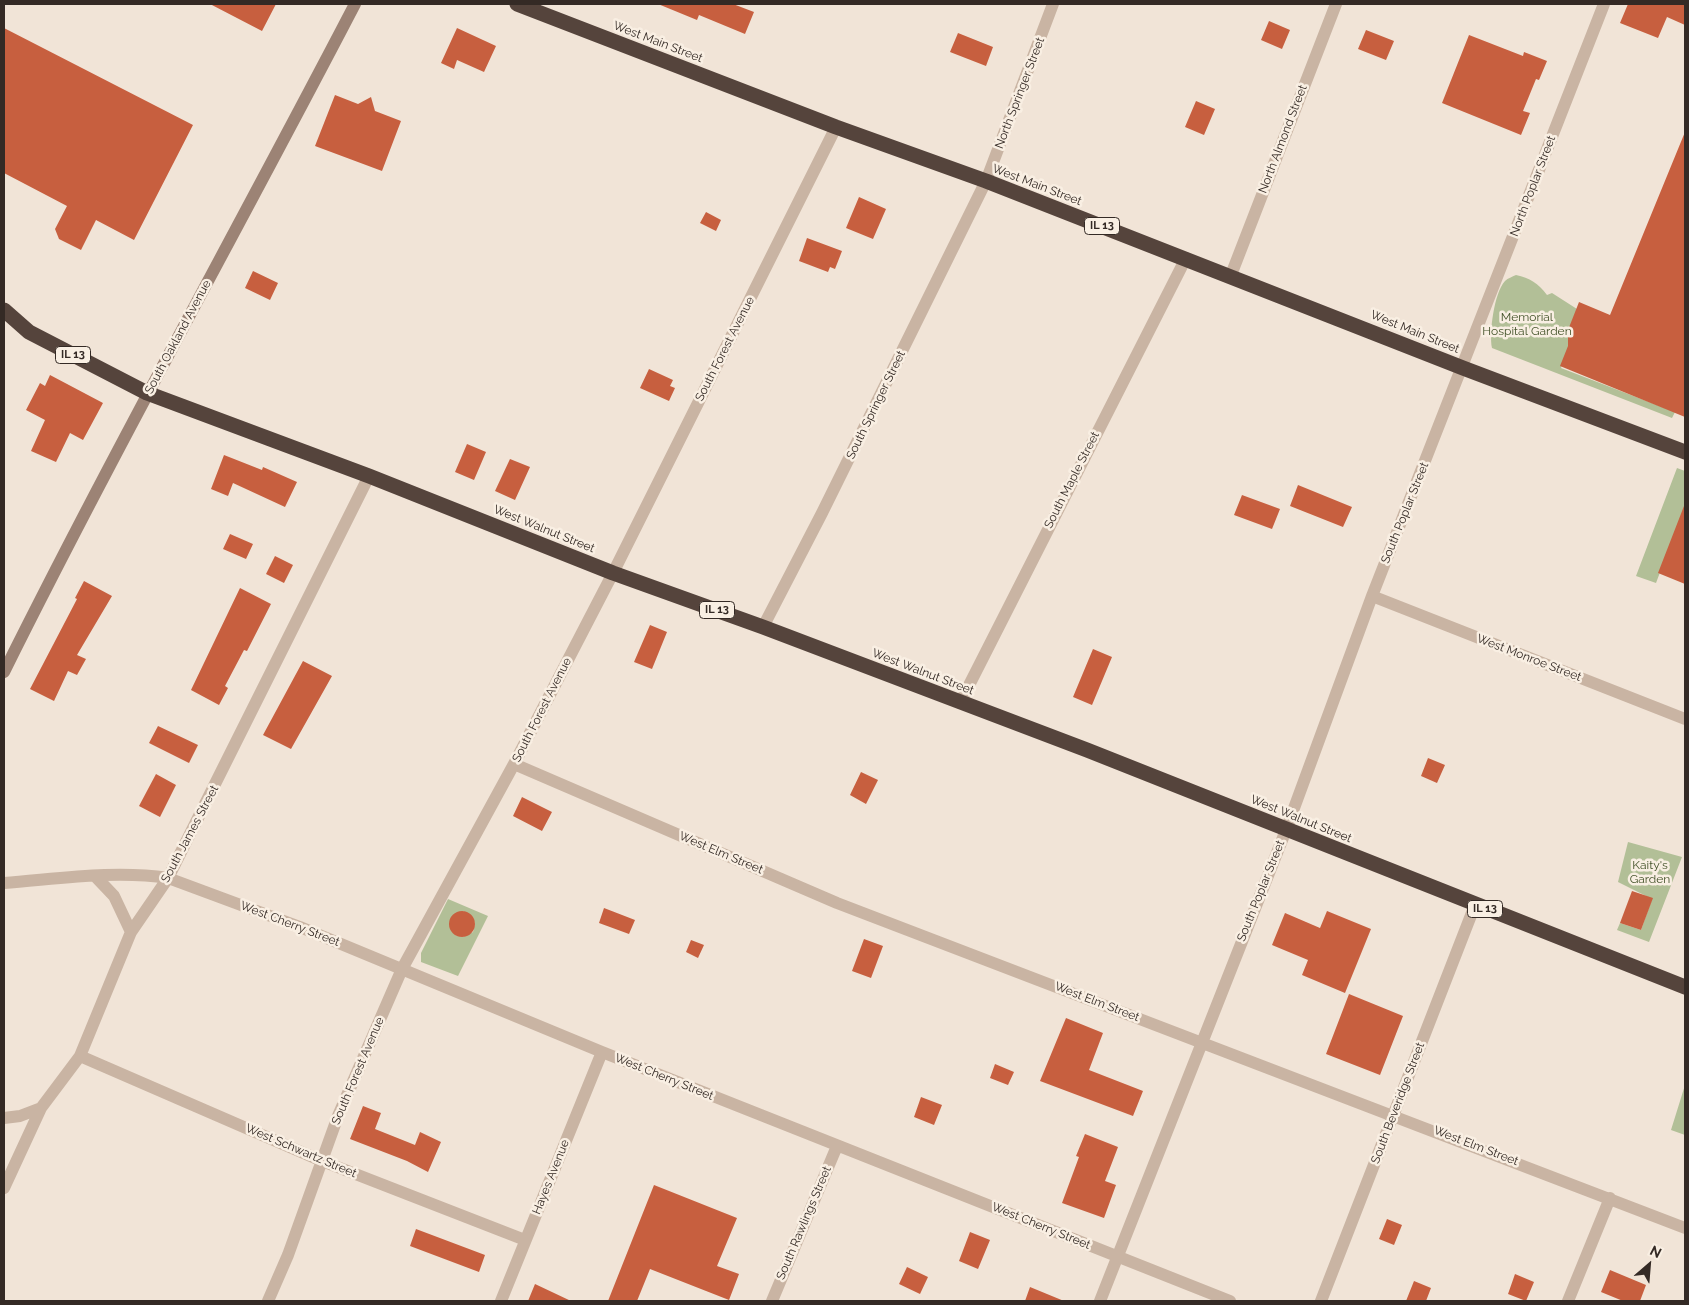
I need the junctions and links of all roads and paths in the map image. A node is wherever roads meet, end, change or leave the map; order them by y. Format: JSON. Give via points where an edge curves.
{"nodes":[{"id":1,"x":355,"y":4,"type":"edge"},
{"id":2,"x":517,"y":4,"type":"edge"},
{"id":3,"x":1054,"y":4,"type":"edge"},
{"id":4,"x":1336,"y":4,"type":"edge"},
{"id":5,"x":1604,"y":4,"type":"edge"},
{"id":6,"x":836,"y":127,"type":"junction"},
{"id":7,"x":986,"y":181,"type":"junction"},
{"id":8,"x":1186,"y":258,"type":"junction"},
{"id":9,"x":1231,"y":275,"type":"junction"},
{"id":10,"x":4,"y":310,"type":"edge"},
{"id":11,"x":1463,"y":368,"type":"junction"},
{"id":12,"x":147,"y":393,"type":"junction"},
{"id":13,"x":1685,"y":452,"type":"edge"},
{"id":14,"x":370,"y":476,"type":"junction"},
{"id":15,"x":613,"y":573,"type":"junction"},
{"id":16,"x":1372,"y":596,"type":"junction"},
{"id":17,"x":763,"y":627,"type":"junction"},
{"id":18,"x":4,"y":672,"type":"edge"},
{"id":19,"x":960,"y":702,"type":"junction"},
{"id":20,"x":1685,"y":719,"type":"edge"},
{"id":21,"x":514,"y":764,"type":"junction"},
{"id":22,"x":1286,"y":830,"type":"junction"},
{"id":23,"x":94,"y":876,"type":"junction"},
{"id":24,"x":168,"y":878,"type":"junction"},
{"id":25,"x":4,"y":883,"type":"edge"},
{"id":26,"x":1475,"y":905,"type":"junction"},
{"id":27,"x":132,"y":932,"type":"junction"},
{"id":28,"x":402,"y":969,"type":"junction"},
{"id":29,"x":1685,"y":987,"type":"edge"},
{"id":30,"x":1202,"y":1042,"type":"junction"},
{"id":31,"x":602,"y":1052,"type":"junction"},
{"id":32,"x":80,"y":1056,"type":"junction"},
{"id":33,"x":41,"y":1108,"type":"junction"},
{"id":34,"x":1393,"y":1114,"type":"junction"},
{"id":35,"x":4,"y":1118,"type":"edge"},
{"id":36,"x":837,"y":1146,"type":"junction"},
{"id":37,"x":322,"y":1161,"type":"junction"},
{"id":38,"x":4,"y":1188,"type":"edge"},
{"id":39,"x":1610,"y":1198,"type":"junction"},
{"id":40,"x":1685,"y":1228,"type":"edge"},
{"id":41,"x":525,"y":1240,"type":"junction"},
{"id":42,"x":1117,"y":1257,"type":"junction"},
{"id":43,"x":268,"y":1301,"type":"edge"},
{"id":44,"x":501,"y":1301,"type":"edge"},
{"id":45,"x":772,"y":1301,"type":"edge"},
{"id":46,"x":1100,"y":1301,"type":"edge"},
{"id":47,"x":1230,"y":1301,"type":"edge"},
{"id":48,"x":1321,"y":1301,"type":"edge"},
{"id":49,"x":1568,"y":1301,"type":"edge"}],
"edges":[{"from":1,"to":12,"type":"street","name":"South Oakland Avenue"},
{"from":2,"to":6,"type":"highway","name":"West Main Street","number":"IL 13"},
{"from":3,"to":7,"type":"street","name":"North Springer Street"},
{"from":4,"to":9,"type":"street","name":"North Almond Street"},
{"from":5,"to":11,"type":"street","name":"North Poplar Street"},
{"from":6,"to":7,"type":"highway","name":"West Main Street","number":"IL 13"},
{"from":6,"to":15,"type":"street","name":"South Forest Avenue"},
{"from":7,"to":8,"type":"highway","name":"West Main Street","number":"IL 13"},
{"from":7,"to":17,"type":"street","name":"South Springer Street"},
{"from":8,"to":9,"type":"highway","name":"West Main Street","number":"IL 13"},
{"from":8,"to":19,"type":"street","name":"South Maple Street"},
{"from":9,"to":11,"type":"highway","name":"West Main Street","number":"IL 13"},
{"from":10,"to":12,"type":"highway","number":"IL 13","via":[[29,332]]},
{"from":11,"to":13,"type":"highway","name":"West Main Street","number":"IL 13"},
{"from":11,"to":16,"type":"street","name":"South Poplar Street"},
{"from":12,"to":14,"type":"highway","name":"West Walnut Street","number":"IL 13"},
{"from":12,"to":18,"type":"street","name":"South Oakland Avenue"},
{"from":14,"to":15,"type":"highway","name":"West Walnut Street","number":"IL 13"},
{"from":14,"to":24,"type":"street","name":"South James Street"},
{"from":15,"to":17,"type":"highway","name":"West Walnut Street","number":"IL 13"},
{"from":15,"to":21,"type":"street","name":"South Forest Avenue"},
{"from":16,"to":20,"type":"street","name":"West Monroe Street"},
{"from":16,"to":22,"type":"street","name":"South Poplar Street"},
{"from":17,"to":19,"type":"highway","name":"West Walnut Street","number":"IL 13"},
{"from":19,"to":22,"type":"highway","name":"West Walnut Street","number":"IL 13"},
{"from":21,"to":28,"type":"street","name":"South Forest Avenue"},
{"from":21,"to":30,"type":"street","name":"West Elm Street","via":[[837,903]]},
{"from":22,"to":26,"type":"highway","name":"West Walnut Street","number":"IL 13"},
{"from":22,"to":30,"type":"street","name":"South Poplar Street"},
{"from":23,"to":24,"type":"street","name":"West Cherry Street"},
{"from":23,"to":25,"type":"street","name":"West Cherry Street"},
{"from":23,"to":27,"type":"street","via":[[114,896]]},
{"from":24,"to":27,"type":"street","name":"South James Street"},
{"from":24,"to":28,"type":"street","name":"West Cherry Street"},
{"from":26,"to":29,"type":"highway","name":"West Walnut Street","number":"IL 13"},
{"from":26,"to":34,"type":"street","name":"South Beveridge Street"},
{"from":27,"to":32,"type":"street","name":"South James Street"},
{"from":28,"to":31,"type":"street","name":"West Cherry Street"},
{"from":28,"to":37,"type":"street","name":"South Forest Avenue","via":[[338,1116]]},
{"from":30,"to":34,"type":"street","name":"West Elm Street"},
{"from":30,"to":42,"type":"street","name":"South Poplar Street"},
{"from":31,"to":36,"type":"street","name":"West Cherry Street"},
{"from":31,"to":41,"type":"street","name":"Hayes Avenue"},
{"from":32,"to":33,"type":"street","name":"South James Street"},
{"from":32,"to":37,"type":"street","name":"West Schwartz Street"},
{"from":33,"to":35,"type":"street"},
{"from":33,"to":38,"type":"street","name":"South James Street"},
{"from":34,"to":39,"type":"street","name":"West Elm Street"},
{"from":34,"to":48,"type":"street","name":"South Beveridge Street"},
{"from":36,"to":42,"type":"street","name":"West Cherry Street"},
{"from":36,"to":45,"type":"street","name":"South Rawlings Street"},
{"from":37,"to":41,"type":"street","name":"West Schwartz Street"},
{"from":37,"to":43,"type":"street","name":"South Forest Avenue"},
{"from":39,"to":40,"type":"street","name":"West Elm Street"},
{"from":39,"to":49,"type":"street"},
{"from":41,"to":44,"type":"street","name":"Hayes Avenue"},
{"from":42,"to":46,"type":"street","name":"South Poplar Street"},
{"from":42,"to":47,"type":"street","name":"West Cherry Street"}]}
